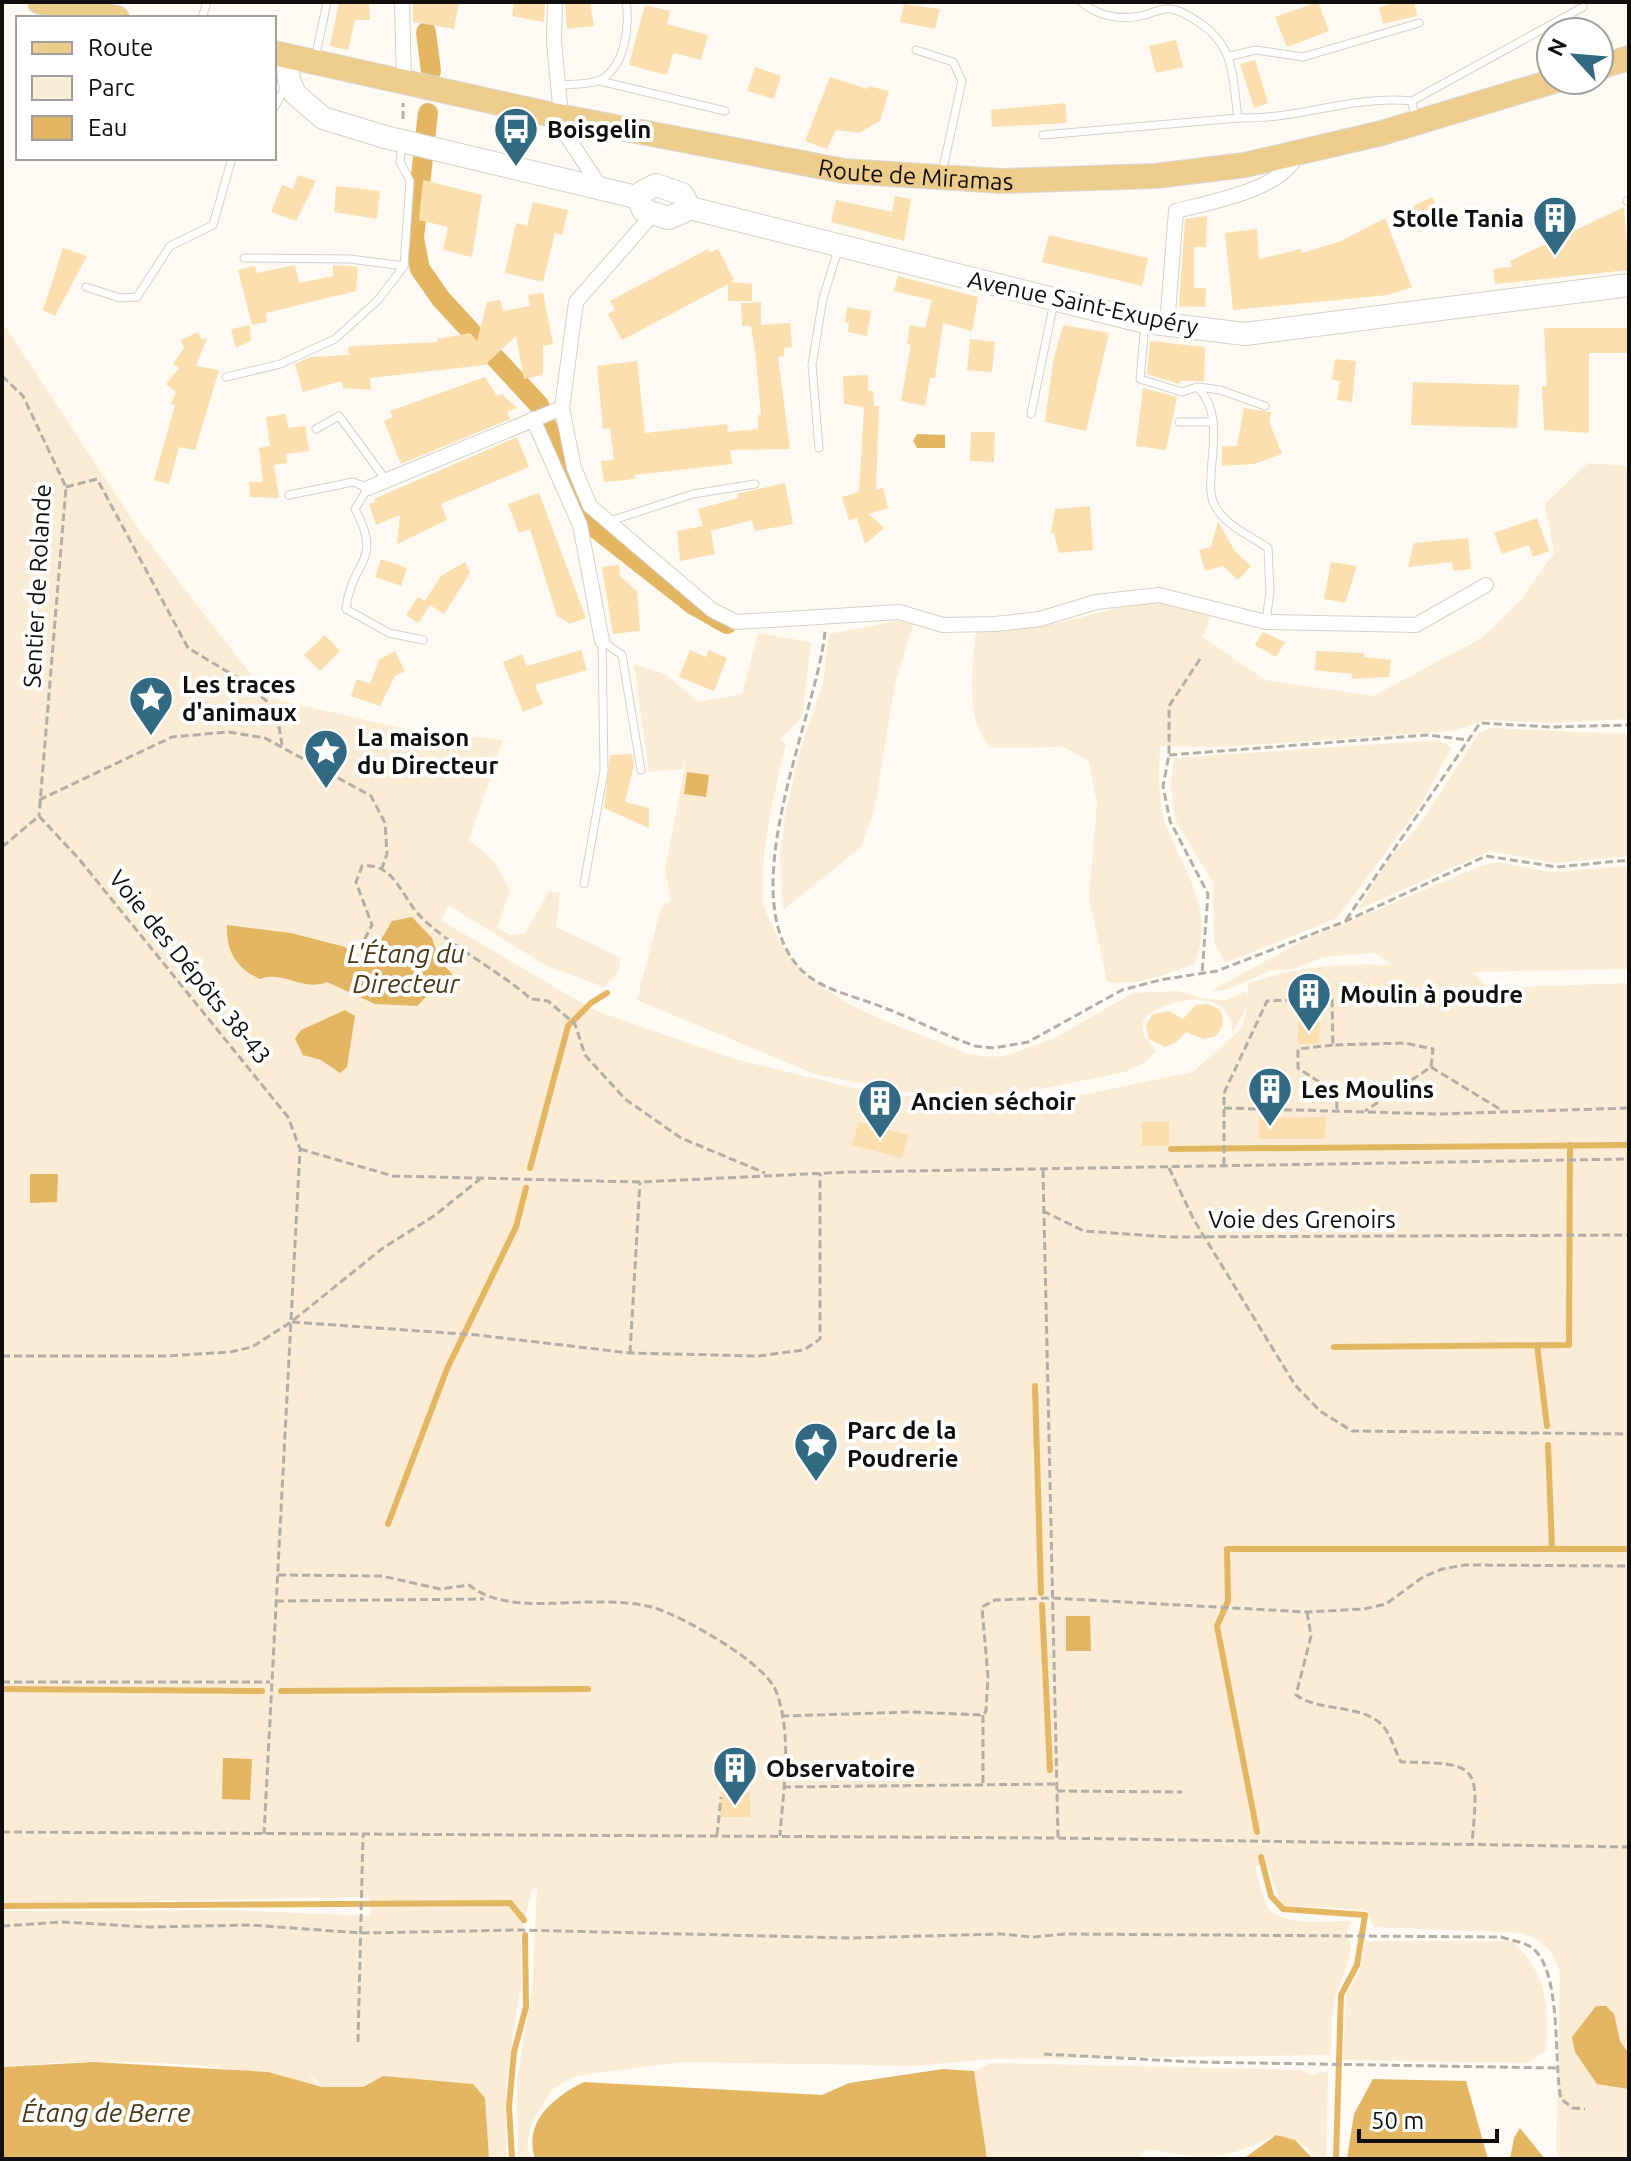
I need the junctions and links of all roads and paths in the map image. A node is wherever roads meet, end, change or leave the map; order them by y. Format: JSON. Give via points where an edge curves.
{"nodes":[{"id":1,"x":40,"y":2,"type":"edge"},
{"id":2,"x":327,"y":2,"type":"edge"},
{"id":3,"x":402,"y":2,"type":"edge"},
{"id":4,"x":555,"y":2,"type":"edge"},
{"id":5,"x":626,"y":2,"type":"edge"},
{"id":6,"x":1081,"y":2,"type":"edge"},
{"id":7,"x":1583,"y":7,"type":"dead end"},
{"id":8,"x":110,"y":13,"type":"edge"},
{"id":9,"x":1419,"y":23,"type":"dead end"},
{"id":10,"x":916,"y":50,"type":"dead end"},
{"id":11,"x":1230,"y":56,"type":"junction"},
{"id":12,"x":283,"y":63,"type":"edge"},
{"id":13,"x":314,"y":63,"type":"junction"},
{"id":14,"x":600,"y":81,"type":"junction"},
{"id":15,"x":404,"y":83,"type":"junction"},
{"id":16,"x":557,"y":85,"type":"junction"},
{"id":17,"x":1535,"y":85,"type":"edge"},
{"id":18,"x":276,"y":98,"type":"edge"},
{"id":19,"x":725,"y":111,"type":"dead end"},
{"id":20,"x":1414,"y":112,"type":"junction"},
{"id":21,"x":557,"y":116,"type":"junction"},
{"id":22,"x":1238,"y":118,"type":"junction"},
{"id":23,"x":1043,"y":135,"type":"dead end"},
{"id":24,"x":403,"y":141,"type":"junction"},
{"id":25,"x":1297,"y":154,"type":"junction"},
{"id":26,"x":231,"y":160,"type":"edge"},
{"id":27,"x":940,"y":178,"type":"junction"},
{"id":28,"x":601,"y":188,"type":"junction"},
{"id":29,"x":647,"y":206,"type":"junction"},
{"id":30,"x":839,"y":247,"type":"junction"},
{"id":31,"x":244,"y":258,"type":"dead end"},
{"id":32,"x":404,"y":266,"type":"junction"},
{"id":33,"x":1629,"y":285,"type":"edge"},
{"id":34,"x":86,"y":287,"type":"dead end"},
{"id":35,"x":1055,"y":299,"type":"junction"},
{"id":36,"x":1156,"y":323,"type":"junction"},
{"id":37,"x":2,"y":376,"type":"edge"},
{"id":38,"x":226,"y":377,"type":"dead end"},
{"id":39,"x":1197,"y":387,"type":"junction"},
{"id":40,"x":1265,"y":406,"type":"dead end"},
{"id":41,"x":562,"y":408,"type":"junction"},
{"id":42,"x":1031,"y":414,"type":"dead end"},
{"id":43,"x":533,"y":419,"type":"junction"},
{"id":44,"x":1179,"y":422,"type":"dead end"},
{"id":45,"x":1213,"y":422,"type":"junction"},
{"id":46,"x":316,"y":429,"type":"dead end"},
{"id":47,"x":819,"y":448,"type":"dead end"},
{"id":48,"x":386,"y":480,"type":"junction"},
{"id":49,"x":755,"y":484,"type":"dead end"},
{"id":50,"x":66,"y":487,"type":"junction"},
{"id":51,"x":368,"y":488,"type":"junction"},
{"id":52,"x":289,"y":495,"type":"dead end"},
{"id":53,"x":608,"y":522,"type":"junction"},
{"id":54,"x":1486,"y":585,"type":"dead end"},
{"id":55,"x":827,"y":617,"type":"junction"},
{"id":56,"x":1266,"y":622,"type":"junction"},
{"id":57,"x":423,"y":640,"type":"dead end"},
{"id":58,"x":602,"y":641,"type":"junction"},
{"id":59,"x":1200,"y":659,"type":"dead end"},
{"id":60,"x":1629,"y":725,"type":"edge"},
{"id":61,"x":1468,"y":740,"type":"junction"},
{"id":62,"x":282,"y":745,"type":"junction"},
{"id":63,"x":1169,"y":755,"type":"junction"},
{"id":64,"x":641,"y":770,"type":"dead end"},
{"id":65,"x":39,"y":800,"type":"junction"},
{"id":66,"x":39,"y":816,"type":"junction"},
{"id":67,"x":2,"y":847,"type":"edge"},
{"id":68,"x":1629,"y":860,"type":"edge"},
{"id":69,"x":382,"y":868,"type":"junction"},
{"id":70,"x":584,"y":884,"type":"dead end"},
{"id":71,"x":1346,"y":921,"type":"junction"},
{"id":72,"x":359,"y":950,"type":"dead end"},
{"id":73,"x":1202,"y":974,"type":"junction"},
{"id":74,"x":1333,"y":1045,"type":"junction"},
{"id":75,"x":1431,"y":1067,"type":"junction"},
{"id":76,"x":1224,"y":1108,"type":"junction"},
{"id":77,"x":1629,"y":1108,"type":"edge"},
{"id":78,"x":1337,"y":1109,"type":"junction"},
{"id":79,"x":1365,"y":1111,"type":"junction"},
{"id":80,"x":1503,"y":1111,"type":"junction"},
{"id":81,"x":300,"y":1149,"type":"junction"},
{"id":82,"x":1629,"y":1159,"type":"edge"},
{"id":83,"x":1224,"y":1165,"type":"junction"},
{"id":84,"x":1169,"y":1168,"type":"junction"},
{"id":85,"x":1043,"y":1170,"type":"junction"},
{"id":86,"x":820,"y":1173,"type":"junction"},
{"id":87,"x":768,"y":1174,"type":"junction"},
{"id":88,"x":480,"y":1179,"type":"junction"},
{"id":89,"x":640,"y":1182,"type":"junction"},
{"id":90,"x":1043,"y":1211,"type":"junction"},
{"id":91,"x":1629,"y":1235,"type":"edge"},
{"id":92,"x":1205,"y":1236,"type":"junction"},
{"id":93,"x":291,"y":1322,"type":"junction"},
{"id":94,"x":630,"y":1353,"type":"junction"},
{"id":95,"x":2,"y":1356,"type":"edge"},
{"id":96,"x":1629,"y":1434,"type":"edge"},
{"id":97,"x":1629,"y":1566,"type":"edge"},
{"id":98,"x":277,"y":1575,"type":"junction"},
{"id":99,"x":1051,"y":1598,"type":"junction"},
{"id":100,"x":487,"y":1599,"type":"junction"},
{"id":101,"x":276,"y":1601,"type":"junction"},
{"id":102,"x":1307,"y":1612,"type":"junction"},
{"id":103,"x":2,"y":1682,"type":"edge"},
{"id":104,"x":272,"y":1682,"type":"junction"},
{"id":105,"x":983,"y":1715,"type":"junction"},
{"id":106,"x":781,"y":1716,"type":"junction"},
{"id":107,"x":1056,"y":1784,"type":"junction"},
{"id":108,"x":983,"y":1785,"type":"junction"},
{"id":109,"x":783,"y":1787,"type":"junction"},
{"id":110,"x":1057,"y":1791,"type":"junction"},
{"id":111,"x":1182,"y":1792,"type":"dead end"},
{"id":112,"x":721,"y":1797,"type":"dead end"},
{"id":113,"x":2,"y":1832,"type":"edge"},
{"id":114,"x":264,"y":1834,"type":"junction"},
{"id":115,"x":363,"y":1835,"type":"junction"},
{"id":116,"x":717,"y":1835,"type":"junction"},
{"id":117,"x":780,"y":1836,"type":"junction"},
{"id":118,"x":1058,"y":1838,"type":"junction"},
{"id":119,"x":1472,"y":1844,"type":"junction"},
{"id":120,"x":1629,"y":1847,"type":"edge"},
{"id":121,"x":2,"y":1926,"type":"edge"},
{"id":122,"x":362,"y":1933,"type":"junction"},
{"id":123,"x":358,"y":2042,"type":"dead end"},
{"id":124,"x":1044,"y":2054,"type":"dead end"},
{"id":125,"x":1556,"y":2068,"type":"junction"},
{"id":126,"x":1585,"y":2109,"type":"dead end"}],
"edges":[{"from":1,"to":8,"type":"main road"},
{"from":2,"to":13,"type":"lane"},
{"from":3,"to":15,"type":"street"},
{"from":4,"to":16,"type":"street"},
{"from":5,"to":14,"type":"lane","via":[[624,42],[614,69]]},
{"from":6,"to":11,"type":"lane","via":[[1095,12],[1127,20],[1167,8],[1182,12],[1221,39]]},
{"from":7,"to":20,"type":"lane"},
{"from":9,"to":11,"type":"lane","via":[[1303,57],[1256,50]]},
{"from":10,"to":27,"type":"lane","via":[[953,62],[962,81]]},
{"from":11,"to":22,"type":"lane"},
{"from":12,"to":13,"type":"main road","name":"Route de Miramas"},
{"from":12,"to":18,"type":"lane"},
{"from":12,"to":24,"type":"street","via":[[295,94],[323,118]]},
{"from":13,"to":15,"type":"main road","name":"Route de Miramas"},
{"from":14,"to":16,"type":"lane"},
{"from":14,"to":19,"type":"lane"},
{"from":15,"to":21,"type":"main road","name":"Route de Miramas"},
{"from":15,"to":24,"type":"path"},
{"from":16,"to":21,"type":"street"},
{"from":17,"to":20,"type":"main road","name":"Route de Miramas"},
{"from":20,"to":22,"type":"lane","via":[[1379,98],[1273,119]]},
{"from":20,"to":25,"type":"main road","name":"Route de Miramas"},
{"from":21,"to":27,"type":"main road","name":"Route de Miramas","via":[[844,171]]},
{"from":21,"to":28,"type":"street"},
{"from":22,"to":23,"type":"lane"},
{"from":24,"to":28,"type":"street"},
{"from":24,"to":32,"type":"lane","via":[[400,162],[410,181]]},
{"from":25,"to":27,"type":"main road","name":"Route de Miramas","via":[[1124,178]]},
{"from":25,"to":36,"type":"street","via":[[1292,167],[1272,180],[1176,211]]},
{"from":26,"to":34,"type":"lane","via":[[213,225],[170,246],[137,297],[120,298]]},
{"from":28,"to":29,"type":"street"},
{"from":29,"to":30,"type":"street","name":"Avenue Saint-Exupéry","via":[[644,189],[656,185],[678,191],[686,207]]},
{"from":29,"to":41,"type":"street","via":[[576,302]]},
{"from":30,"to":35,"type":"street","name":"Avenue Saint-Exupéry"},
{"from":30,"to":47,"type":"lane","via":[[823,298],[812,365]]},
{"from":31,"to":32,"type":"lane","via":[[350,259]]},
{"from":32,"to":38,"type":"lane","via":[[378,300],[335,339],[280,364]]},
{"from":33,"to":36,"type":"street","name":"Avenue Saint-Exupéry","via":[[1245,334]]},
{"from":35,"to":36,"type":"street","name":"Avenue Saint-Exupéry"},
{"from":35,"to":42,"type":"lane"},
{"from":36,"to":39,"type":"lane","via":[[1140,379],[1182,392]]},
{"from":37,"to":50,"type":"path","name":"Sentier de Rolande","via":[[23,396]]},
{"from":39,"to":40,"type":"lane"},
{"from":39,"to":45,"type":"lane"},
{"from":41,"to":43,"type":"street"},
{"from":41,"to":53,"type":"street","via":[[574,468],[590,506]]},
{"from":43,"to":48,"type":"street"},
{"from":43,"to":58,"type":"street","via":[[580,525]]},
{"from":44,"to":45,"type":"lane"},
{"from":45,"to":56,"type":"lane","via":[[1212,503],[1224,519],[1268,548]]},
{"from":46,"to":48,"type":"lane","via":[[339,416]]},
{"from":48,"to":51,"type":"street"},
{"from":49,"to":53,"type":"lane","via":[[693,494]]},
{"from":50,"to":62,"type":"path","via":[[97,479],[188,648],[269,703],[277,714]]},
{"from":50,"to":65,"type":"path","name":"Sentier de Rolande"},
{"from":51,"to":52,"type":"lane","via":[[353,482]]},
{"from":51,"to":57,"type":"lane","via":[[355,509],[367,530],[369,552],[348,592],[346,609],[389,633]]},
{"from":53,"to":55,"type":"street","via":[[712,610],[736,622]]},
{"from":54,"to":56,"type":"street","via":[[1416,625]]},
{"from":55,"to":56,"type":"street","via":[[899,612],[943,625],[995,624],[1040,619],[1096,602],[1159,595]]},
{"from":55,"to":73,"type":"path","via":[[822,667],[774,843],[776,924],[807,975],[932,1030],[994,1048],[1028,1042],[1122,990]]},
{"from":58,"to":64,"type":"lane","via":[[622,655]]},
{"from":58,"to":70,"type":"lane","via":[[604,771]]},
{"from":59,"to":63,"type":"path","via":[[1169,706]]},
{"from":60,"to":61,"type":"path","via":[[1480,723]]},
{"from":61,"to":63,"type":"path","via":[[1427,735]]},
{"from":61,"to":71,"type":"path"},
{"from":62,"to":65,"type":"path","via":[[228,732],[172,737]]},
{"from":62,"to":69,"type":"path","via":[[371,796],[385,823],[387,854]]},
{"from":63,"to":73,"type":"path","via":[[1163,786],[1170,821],[1208,894]]},
{"from":65,"to":66,"type":"path","name":"Sentier de Rolande"},
{"from":66,"to":67,"type":"path"},
{"from":66,"to":81,"type":"path","name":"Voie des Dépôts 38-43","via":[[288,1117]]},
{"from":68,"to":71,"type":"path","via":[[1557,867],[1486,856]]},
{"from":69,"to":72,"type":"path","via":[[362,866],[356,882],[372,925]]},
{"from":69,"to":87,"type":"path","via":[[420,916],[531,999],[548,1001],[575,1024],[585,1055],[625,1099],[681,1138]]},
{"from":71,"to":73,"type":"path"},
{"from":74,"to":75,"type":"path","via":[[1405,1043],[1433,1049]]},
{"from":74,"to":76,"type":"path","via":[[1332,998],[1267,1001],[1231,1075]]},
{"from":74,"to":78,"type":"path","via":[[1298,1049],[1298,1068],[1336,1093]]},
{"from":75,"to":79,"type":"path"},
{"from":75,"to":80,"type":"path"},
{"from":76,"to":78,"type":"path"},
{"from":76,"to":83,"type":"path"},
{"from":77,"to":80,"type":"path"},
{"from":78,"to":79,"type":"path"},
{"from":79,"to":80,"type":"path"},
{"from":81,"to":88,"type":"path","via":[[393,1176]]},
{"from":81,"to":93,"type":"path"},
{"from":82,"to":83,"type":"path"},
{"from":83,"to":84,"type":"path"},
{"from":84,"to":85,"type":"path"},
{"from":84,"to":92,"type":"path"},
{"from":85,"to":86,"type":"path"},
{"from":85,"to":90,"type":"path"},
{"from":86,"to":87,"type":"path"},
{"from":86,"to":94,"type":"path","via":[[820,1339],[804,1350],[758,1356]]},
{"from":87,"to":89,"type":"path"},
{"from":88,"to":89,"type":"path"},
{"from":88,"to":93,"type":"path"},
{"from":89,"to":94,"type":"path"},
{"from":90,"to":92,"type":"path","name":"Voie des Grenoirs","via":[[1084,1231]]},
{"from":90,"to":99,"type":"path"},
{"from":91,"to":92,"type":"path","name":"Voie des Grenoirs"},
{"from":92,"to":96,"type":"path","via":[[1295,1385],[1320,1411],[1352,1431]]},
{"from":93,"to":94,"type":"path"},
{"from":93,"to":95,"type":"path","via":[[252,1347],[230,1352]]},
{"from":93,"to":98,"type":"path"},
{"from":97,"to":102,"type":"path","via":[[1465,1565],[1423,1577],[1386,1604]]},
{"from":98,"to":100,"type":"path","via":[[382,1576],[440,1589],[469,1585]]},
{"from":98,"to":101,"type":"path"},
{"from":99,"to":102,"type":"path"},
{"from":99,"to":105,"type":"path","via":[[995,1600],[982,1607],[988,1677]]},
{"from":99,"to":107,"type":"path"},
{"from":100,"to":101,"type":"path"},
{"from":100,"to":106,"type":"path","via":[[529,1604],[625,1602],[658,1609],[763,1671],[776,1691]]},
{"from":101,"to":104,"type":"path"},
{"from":102,"to":119,"type":"path","via":[[1311,1636],[1296,1695],[1380,1724],[1401,1762],[1455,1763],[1470,1772],[1477,1788]]},
{"from":103,"to":104,"type":"path"},
{"from":104,"to":114,"type":"path"},
{"from":105,"to":106,"type":"path"},
{"from":105,"to":108,"type":"path"},
{"from":106,"to":109,"type":"path","via":[[786,1737]]},
{"from":107,"to":108,"type":"path"},
{"from":107,"to":110,"type":"path"},
{"from":108,"to":109,"type":"path"},
{"from":109,"to":117,"type":"path"},
{"from":110,"to":111,"type":"path"},
{"from":110,"to":118,"type":"path"},
{"from":112,"to":116,"type":"path"},
{"from":113,"to":114,"type":"path"},
{"from":114,"to":115,"type":"path"},
{"from":115,"to":116,"type":"path"},
{"from":115,"to":122,"type":"path"},
{"from":116,"to":117,"type":"path"},
{"from":117,"to":118,"type":"path"},
{"from":118,"to":119,"type":"path"},
{"from":119,"to":120,"type":"path"},
{"from":121,"to":122,"type":"path","via":[[250,1925]]},
{"from":122,"to":123,"type":"path"},
{"from":122,"to":125,"type":"path","via":[[1501,1937],[1531,1946],[1541,1958],[1551,1984]]},
{"from":124,"to":125,"type":"path"},
{"from":125,"to":126,"type":"path","via":[[1561,2099]]}]}
